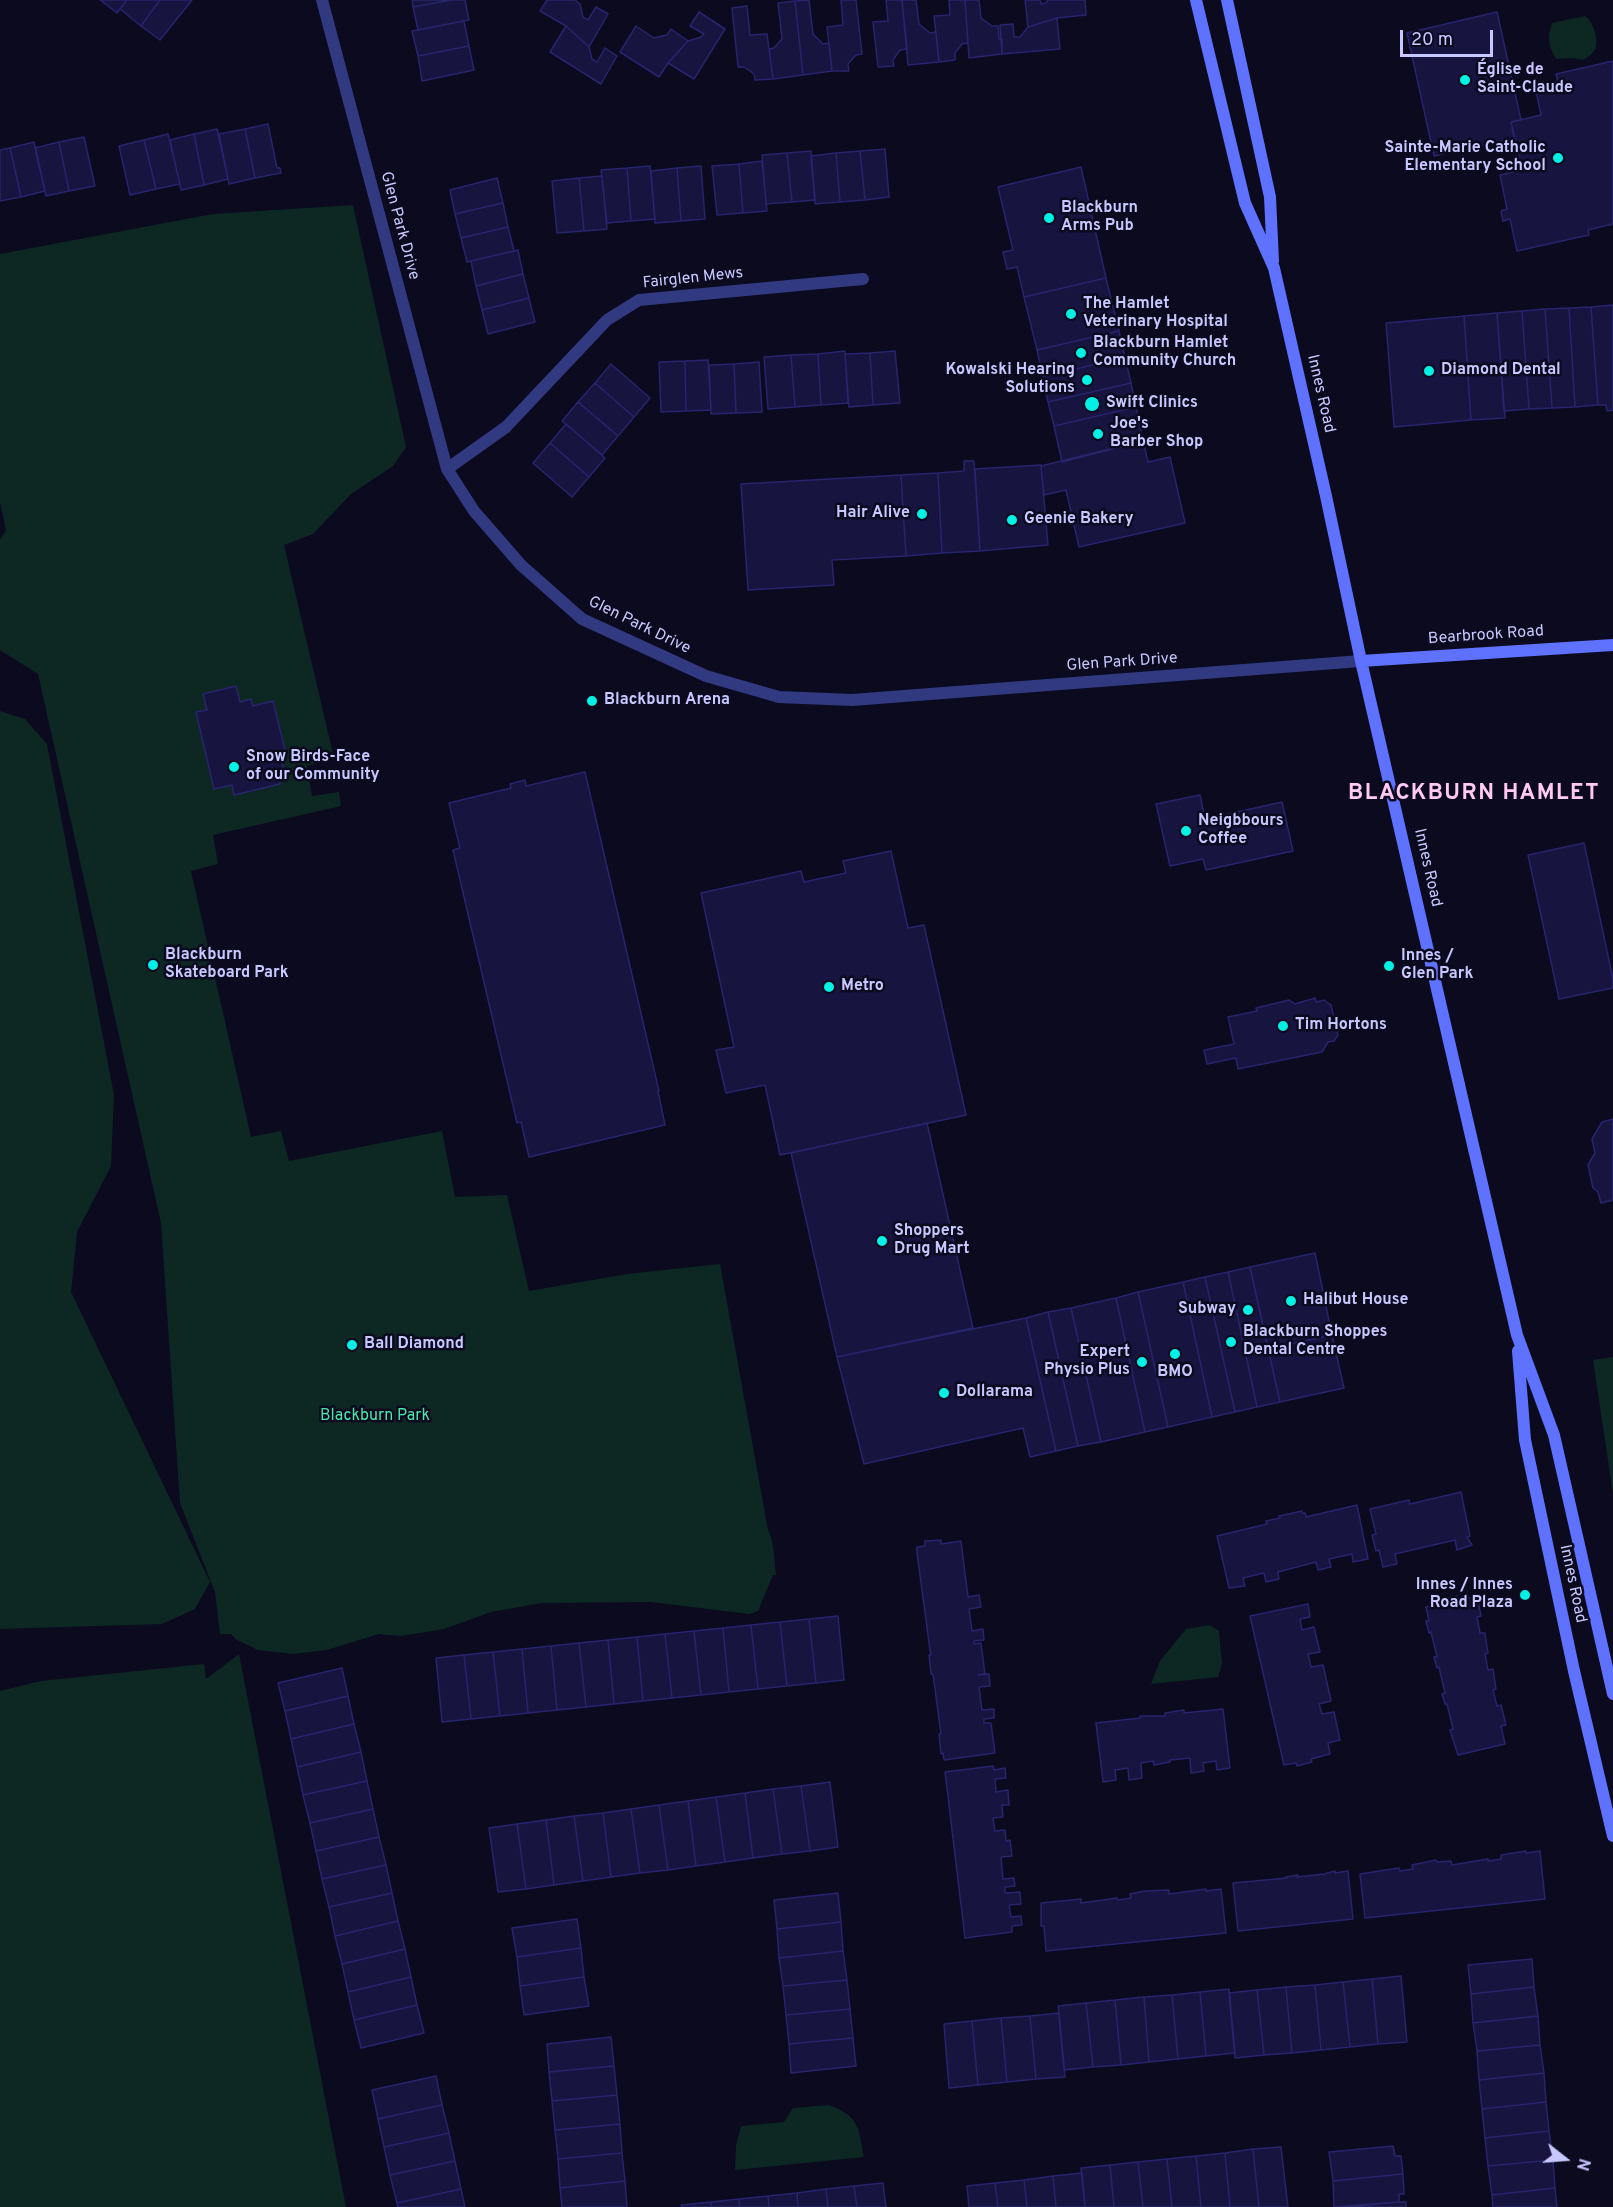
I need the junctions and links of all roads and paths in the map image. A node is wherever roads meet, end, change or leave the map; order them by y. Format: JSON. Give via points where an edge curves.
{"nodes":[{"id":1,"x":322,"y":0,"type":"edge"},
{"id":2,"x":1196,"y":0,"type":"edge"},
{"id":3,"x":1227,"y":0,"type":"edge"},
{"id":4,"x":1274,"y":268,"type":"junction"},
{"id":5,"x":863,"y":279,"type":"dead end"},
{"id":6,"x":447,"y":469,"type":"junction"},
{"id":7,"x":1613,"y":645,"type":"edge"},
{"id":8,"x":1361,"y":661,"type":"junction"},
{"id":9,"x":1517,"y":1335,"type":"junction"},
{"id":10,"x":1613,"y":1694,"type":"edge"},
{"id":11,"x":1613,"y":1836,"type":"edge"}],
"edges":[{"from":1,"to":6,"type":"street","name":"Glen Park Drive"},
{"from":2,"to":4,"type":"street","name":"Innes Road","via":[[1245,203]]},
{"from":3,"to":4,"type":"street","name":"Innes Road","via":[[1270,197]]},
{"from":4,"to":8,"type":"street","name":"Innes Road"},
{"from":5,"to":6,"type":"street","name":"Fairglen Mews","via":[[639,300],[607,320],[506,427]]},
{"from":6,"to":8,"type":"street","name":"Glen Park Drive","via":[[474,511],[521,565],[582,619],[706,676],[779,697],[852,700]]},
{"from":7,"to":8,"type":"street","name":"Bearbrook Road"},
{"from":8,"to":9,"type":"street","name":"Innes Road"},
{"from":9,"to":10,"type":"street","name":"Innes Road","via":[[1554,1435]]},
{"from":9,"to":11,"type":"street","name":"Innes Road","via":[[1525,1440]]}]}
